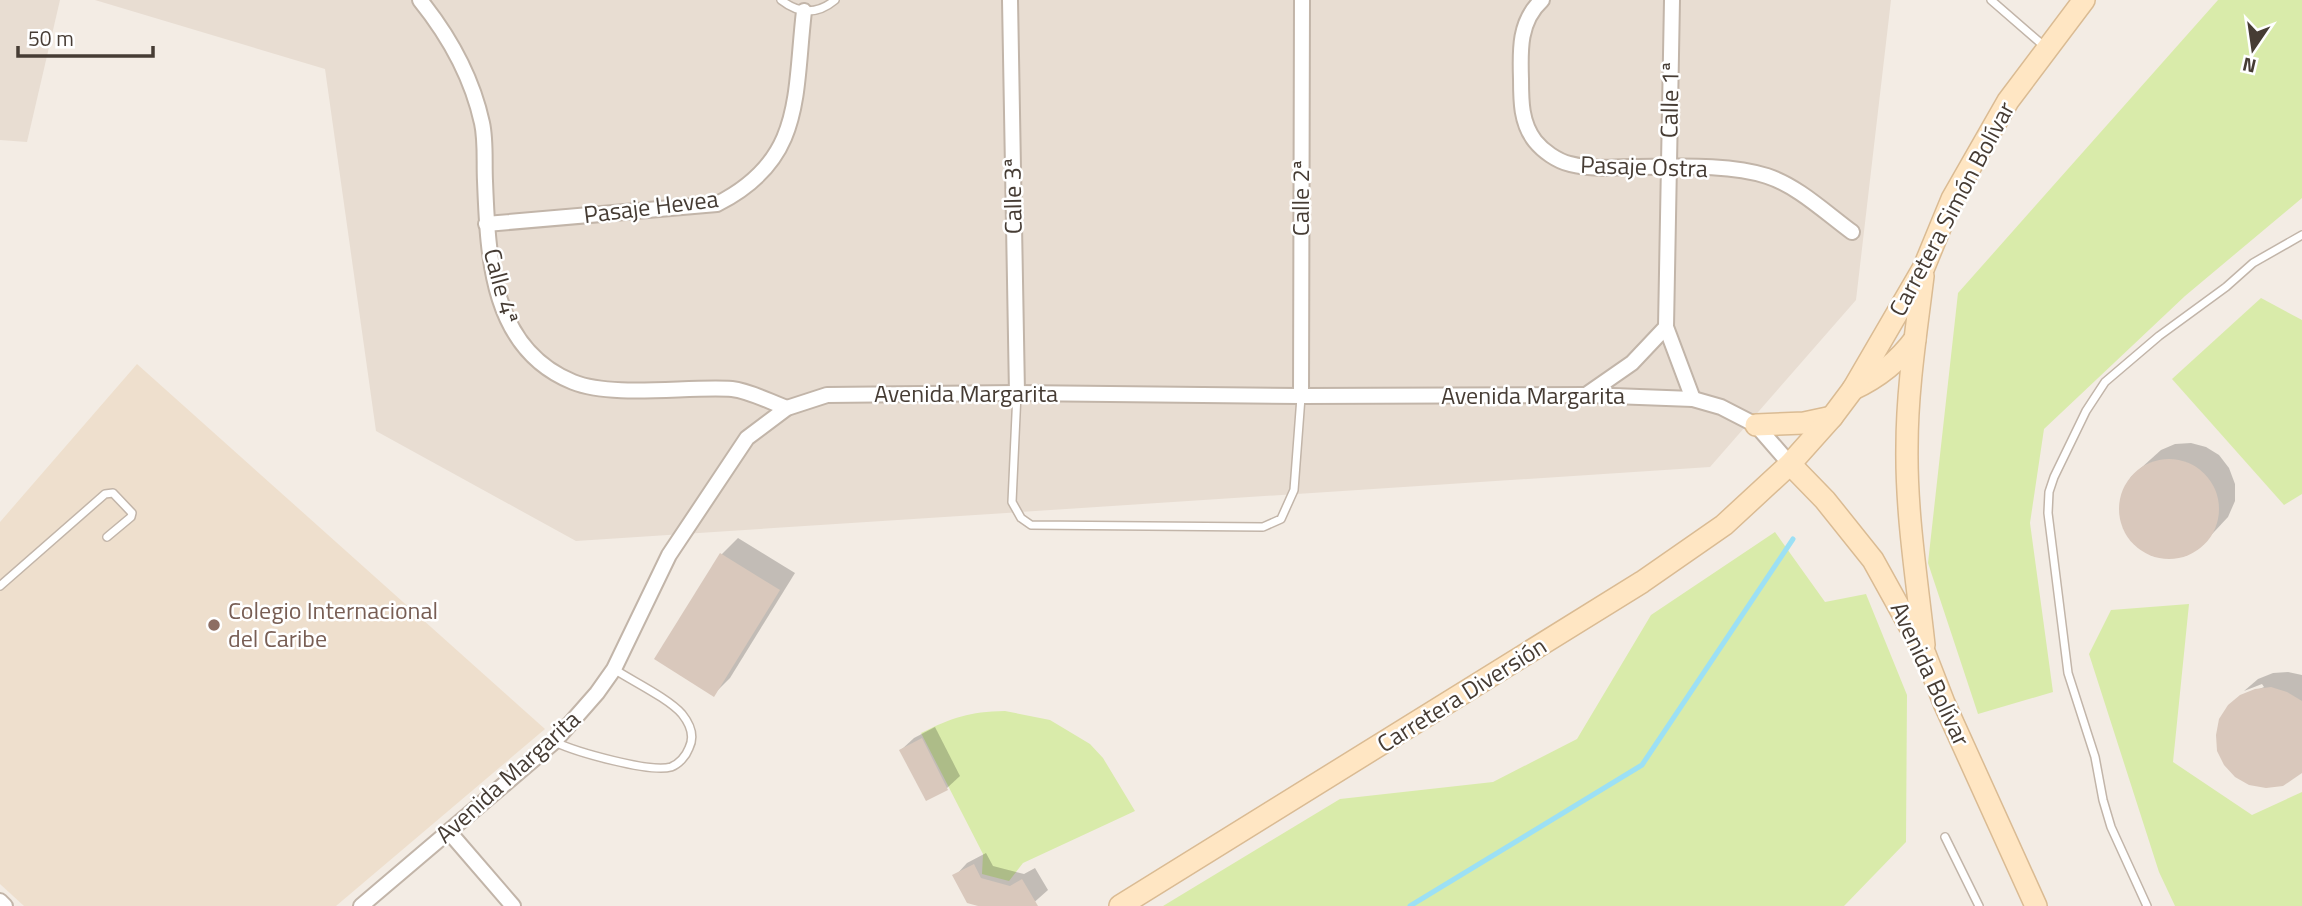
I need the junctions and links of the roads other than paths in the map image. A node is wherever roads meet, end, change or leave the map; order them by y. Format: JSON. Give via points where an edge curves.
{"nodes":[{"id":1,"x":420,"y":0,"type":"edge"},
{"id":2,"x":781,"y":0,"type":"edge"},
{"id":3,"x":835,"y":0,"type":"edge"},
{"id":4,"x":1010,"y":0,"type":"edge"},
{"id":5,"x":1302,"y":0,"type":"edge"},
{"id":6,"x":1542,"y":0,"type":"edge"},
{"id":7,"x":1672,"y":0,"type":"edge"},
{"id":8,"x":1991,"y":0,"type":"edge"},
{"id":9,"x":2084,"y":0,"type":"edge"},
{"id":10,"x":804,"y":12,"type":"junction"},
{"id":11,"x":2047,"y":49,"type":"junction"},
{"id":12,"x":1669,"y":167,"type":"junction"},
{"id":13,"x":486,"y":224,"type":"junction"},
{"id":14,"x":1852,"y":232,"type":"dead end"},
{"id":15,"x":2302,"y":235,"type":"edge"},
{"id":16,"x":1924,"y":267,"type":"junction"},
{"id":17,"x":1666,"y":327,"type":"junction"},
{"id":18,"x":1915,"y":339,"type":"junction"},
{"id":19,"x":1853,"y":389,"type":"junction"},
{"id":20,"x":1017,"y":393,"type":"junction"},
{"id":21,"x":1586,"y":395,"type":"junction"},
{"id":22,"x":1301,"y":396,"type":"junction"},
{"id":23,"x":1693,"y":399,"type":"junction"},
{"id":24,"x":787,"y":408,"type":"junction"},
{"id":25,"x":1832,"y":417,"type":"junction"},
{"id":26,"x":1756,"y":425,"type":"junction"},
{"id":27,"x":1790,"y":464,"type":"junction"},
{"id":28,"x":107,"y":537,"type":"dead end"},
{"id":29,"x":0,"y":586,"type":"edge"},
{"id":30,"x":1925,"y":654,"type":"junction"},
{"id":31,"x":614,"y":669,"type":"junction"},
{"id":32,"x":554,"y":742,"type":"junction"},
{"id":33,"x":450,"y":833,"type":"junction"},
{"id":34,"x":1945,"y":837,"type":"dead end"},
{"id":35,"x":0,"y":901,"type":"edge"},
{"id":36,"x":5,"y":906,"type":"edge"},
{"id":37,"x":361,"y":906,"type":"edge"},
{"id":38,"x":513,"y":906,"type":"edge"},
{"id":39,"x":1120,"y":906,"type":"edge"},
{"id":40,"x":1979,"y":906,"type":"edge"},
{"id":41,"x":2036,"y":906,"type":"edge"},
{"id":42,"x":2147,"y":906,"type":"edge"}],
"edges":[{"from":1,"to":13,"type":"street","name":"Calle 4ª","via":[[456,52],[482,124]]},
{"from":2,"to":10,"type":"lane"},
{"from":3,"to":10,"type":"lane","via":[[827,7]]},
{"from":4,"to":20,"type":"street","name":"Calle 3ª"},
{"from":5,"to":22,"type":"street","name":"Calle 2ª"},
{"from":6,"to":12,"type":"street","name":"Pasaje Ostra","via":[[1526,22],[1521,40],[1521,103],[1535,140],[1566,164]]},
{"from":7,"to":12,"type":"street","name":"Calle 1ª"},
{"from":8,"to":11,"type":"lane"},
{"from":9,"to":11,"type":"main road","name":"Carretera Simón Bolívar"},
{"from":10,"to":13,"type":"street","name":"Pasaje Hevea","via":[[785,140],[771,163],[739,193],[717,204]]},
{"from":11,"to":16,"type":"main road","name":"Carretera Simón Bolívar","via":[[2008,102],[1952,199]]},
{"from":12,"to":14,"type":"street","name":"Pasaje Ostra","via":[[1742,170],[1769,176]]},
{"from":12,"to":17,"type":"street","name":"Calle 1ª"},
{"from":13,"to":24,"type":"street","name":"Calle 4ª","via":[[506,321],[523,348],[547,369],[575,383],[607,388],[735,389]]},
{"from":15,"to":42,"type":"lane","via":[[2253,263],[2112,376],[2093,400],[2049,492],[2068,673],[2111,827]]},
{"from":16,"to":18,"type":"main road"},
{"from":16,"to":19,"type":"main road","name":"Carretera Simón Bolívar"},
{"from":17,"to":21,"type":"street","via":[[1632,363]]},
{"from":17,"to":23,"type":"street"},
{"from":18,"to":19,"type":"main road","name":"Carretera Simón Bolívar","via":[[1890,368]]},
{"from":18,"to":30,"type":"main road","via":[[1907,478]]},
{"from":19,"to":25,"type":"main road","name":"Carretera Simón Bolívar"},
{"from":20,"to":22,"type":"street","name":"Avenida Margarita"},
{"from":20,"to":22,"type":"lane","via":[[1012,502],[1031,525],[1263,527],[1281,519],[1294,490]]},
{"from":20,"to":24,"type":"street","name":"Avenida Margarita","via":[[827,395]]},
{"from":21,"to":22,"type":"street","name":"Avenida Margarita"},
{"from":21,"to":23,"type":"street","name":"Avenida Margarita"},
{"from":23,"to":26,"type":"street","name":"Avenida Margarita"},
{"from":24,"to":31,"type":"street","name":"Avenida Margarita","via":[[747,438],[684,531]]},
{"from":25,"to":26,"type":"main road"},
{"from":25,"to":27,"type":"main road","name":"Carretera Simón Bolívar"},
{"from":26,"to":27,"type":"street","name":"Avenida Margarita"},
{"from":27,"to":30,"type":"main road","name":"Avenida Bolívar","via":[[1874,560]]},
{"from":27,"to":39,"type":"main road","name":"Carretera Diversión","via":[[1724,525],[1642,582]]},
{"from":28,"to":29,"type":"lane","via":[[132,513],[113,493],[105,494]]},
{"from":30,"to":41,"type":"main road","name":"Avenida Bolívar"},
{"from":31,"to":32,"type":"street","name":"Avenida Margarita"},
{"from":31,"to":32,"type":"lane","via":[[679,710],[692,730],[692,741],[681,760],[658,769]]},
{"from":32,"to":33,"type":"street","name":"Avenida Margarita"},
{"from":33,"to":37,"type":"street","name":"Avenida Margarita"},
{"from":33,"to":38,"type":"street"},
{"from":34,"to":40,"type":"lane"},
{"from":35,"to":36,"type":"street"}]}
